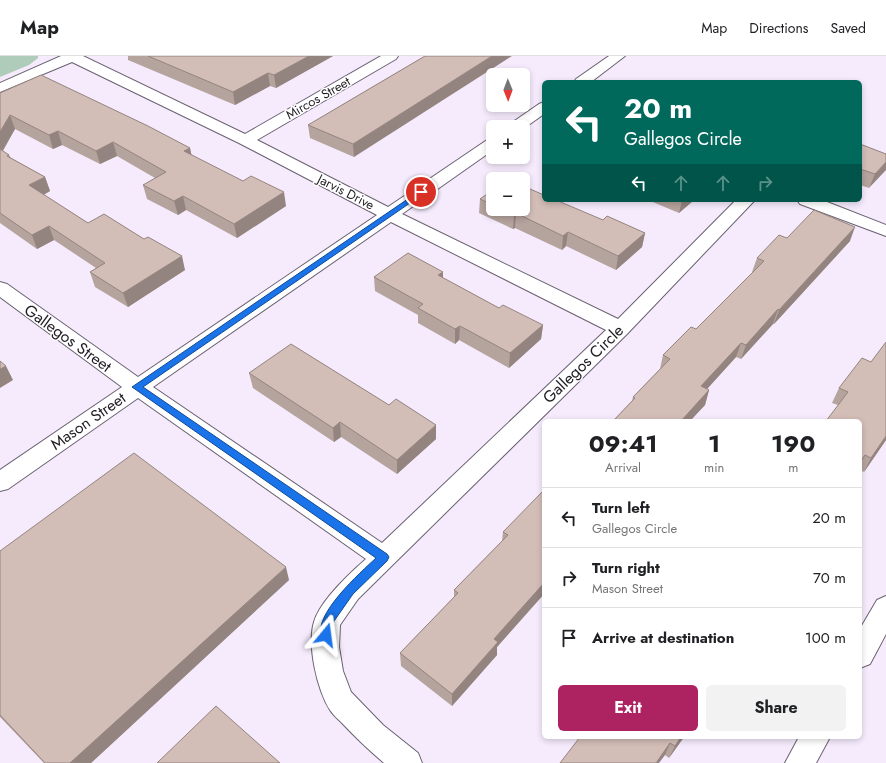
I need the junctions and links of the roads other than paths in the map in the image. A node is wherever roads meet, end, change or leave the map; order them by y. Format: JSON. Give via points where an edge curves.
{"nodes":[{"id":1,"x":73,"y":56,"type":"edge"},
{"id":2,"x":391,"y":56,"type":"edge"},
{"id":3,"x":618,"y":56,"type":"edge"},
{"id":4,"x":584,"y":80,"type":"edge"},
{"id":5,"x":0,"y":88,"type":"edge"},
{"id":6,"x":542,"y":109,"type":"edge"},
{"id":7,"x":526,"y":120,"type":"edge"},
{"id":8,"x":245,"y":140,"type":"junction"},
{"id":9,"x":486,"y":147,"type":"edge"},
{"id":10,"x":744,"y":202,"type":"edge"},
{"id":11,"x":811,"y":202,"type":"edge"},
{"id":12,"x":389,"y":214,"type":"junction"},
{"id":13,"x":886,"y":231,"type":"edge"},
{"id":14,"x":0,"y":288,"type":"edge"},
{"id":15,"x":620,"y":329,"type":"junction"},
{"id":16,"x":137,"y":387,"type":"junction"},
{"id":17,"x":0,"y":482,"type":"edge"},
{"id":18,"x":384,"y":557,"type":"junction"},
{"id":19,"x":886,"y":608,"type":"edge"},
{"id":20,"x":862,"y":651,"type":"edge"},
{"id":21,"x":814,"y":739,"type":"edge"},
{"id":22,"x":407,"y":763,"type":"edge"},
{"id":23,"x":800,"y":763,"type":"edge"}],
"edges":[{"from":1,"to":5,"type":"street"},
{"from":1,"to":8,"type":"street","name":"Jarvis Drive"},
{"from":2,"to":8,"type":"street","name":"Mircos Street"},
{"from":3,"to":4,"type":"street"},
{"from":6,"to":7,"type":"street"},
{"from":8,"to":12,"type":"street","name":"Jarvis Drive"},
{"from":9,"to":12,"type":"street","name":"Mason Street"},
{"from":10,"to":15,"type":"street","name":"Gallegos Circle"},
{"from":11,"to":13,"type":"street"},
{"from":12,"to":15,"type":"street","name":"Jarvis Drive"},
{"from":12,"to":16,"type":"street","name":"Mason Street"},
{"from":14,"to":16,"type":"street","name":"Gallegos Street"},
{"from":15,"to":18,"type":"street","name":"Gallegos Circle"},
{"from":16,"to":17,"type":"street","name":"Mason Street"},
{"from":16,"to":18,"type":"street"},
{"from":18,"to":22,"type":"street","name":"Gallegos Circle","via":[[349,591],[327,622],[325,647],[329,671],[340,701],[373,735]]},
{"from":19,"to":20,"type":"street"},
{"from":21,"to":23,"type":"street"}]}
